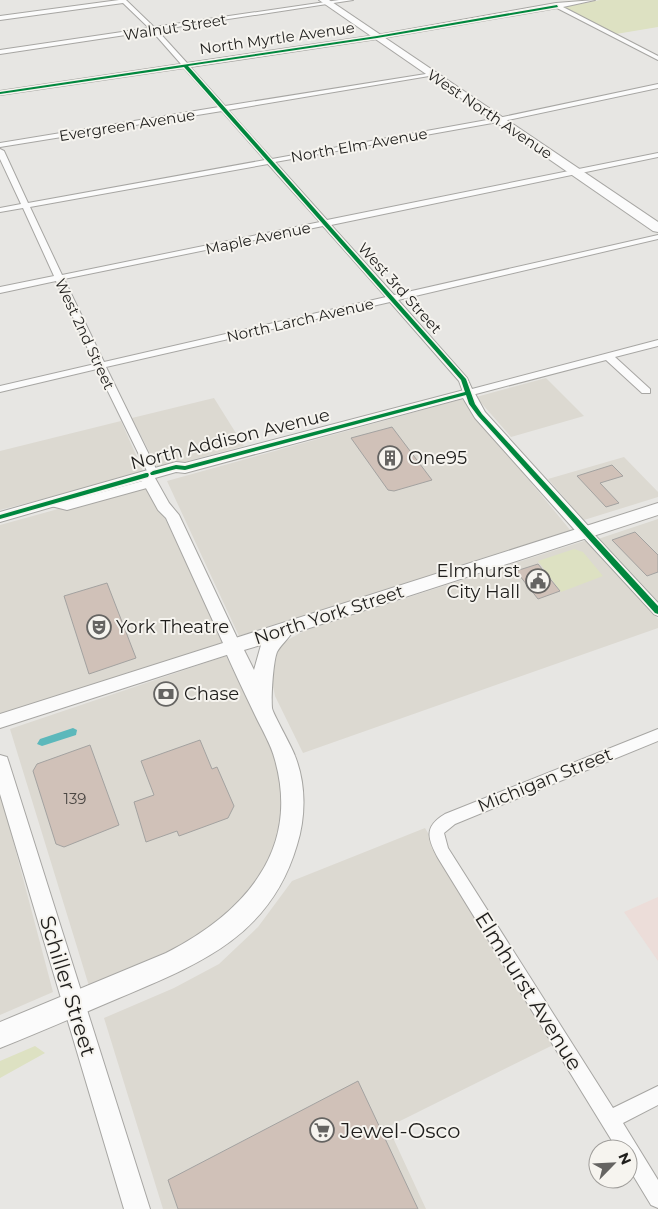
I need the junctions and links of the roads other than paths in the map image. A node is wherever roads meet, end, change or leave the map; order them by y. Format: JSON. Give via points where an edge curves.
{"nodes":[{"id":1,"x":350,"y":0,"type":"edge"},
{"id":2,"x":546,"y":0,"type":"edge"},
{"id":3,"x":592,"y":0,"type":"edge"},
{"id":4,"x":123,"y":1,"type":"edge"},
{"id":5,"x":325,"y":2,"type":"edge"},
{"id":6,"x":557,"y":6,"type":"junction"},
{"id":7,"x":0,"y":18,"type":"edge"},
{"id":8,"x":154,"y":30,"type":"junction"},
{"id":9,"x":377,"y":37,"type":"junction"},
{"id":10,"x":0,"y":52,"type":"edge"},
{"id":11,"x":658,"y":58,"type":"edge"},
{"id":12,"x":185,"y":65,"type":"junction"},
{"id":13,"x":432,"y":75,"type":"junction"},
{"id":14,"x":658,"y":86,"type":"edge"},
{"id":15,"x":0,"y":93,"type":"edge"},
{"id":16,"x":223,"y":109,"type":"junction"},
{"id":17,"x":498,"y":120,"type":"junction"},
{"id":18,"x":0,"y":146,"type":"edge"},
{"id":19,"x":0,"y":151,"type":"edge"},
{"id":20,"x":658,"y":155,"type":"edge"},
{"id":21,"x":270,"y":161,"type":"junction"},
{"id":22,"x":577,"y":173,"type":"junction"},
{"id":23,"x":25,"y":205,"type":"junction"},
{"id":24,"x":0,"y":210,"type":"edge"},
{"id":25,"x":326,"y":224,"type":"junction"},
{"id":26,"x":658,"y":228,"type":"edge"},
{"id":27,"x":658,"y":237,"type":"edge"},
{"id":28,"x":59,"y":278,"type":"junction"},
{"id":29,"x":0,"y":290,"type":"edge"},
{"id":30,"x":392,"y":299,"type":"junction"},
{"id":31,"x":658,"y":343,"type":"edge"},
{"id":32,"x":610,"y":357,"type":"junction"},
{"id":33,"x":100,"y":366,"type":"junction"},
{"id":34,"x":0,"y":389,"type":"edge"},
{"id":35,"x":646,"y":391,"type":"dead end"},
{"id":36,"x":468,"y":393,"type":"junction"},
{"id":37,"x":152,"y":478,"type":"junction"},
{"id":38,"x":658,"y":509,"type":"edge"},
{"id":39,"x":172,"y":515,"type":"joint"},
{"id":40,"x":0,"y":517,"type":"edge"},
{"id":41,"x":586,"y":533,"type":"junction"},
{"id":42,"x":658,"y":611,"type":"edge"},
{"id":43,"x":285,"y":629,"type":"junction"},
{"id":44,"x":233,"y":646,"type":"junction"},
{"id":45,"x":264,"y":711,"type":"junction"},
{"id":46,"x":0,"y":721,"type":"edge"},
{"id":47,"x":658,"y":735,"type":"edge"},
{"id":48,"x":0,"y":762,"type":"edge"},
{"id":49,"x":437,"y":831,"type":"joint"},
{"id":50,"x":74,"y":1004,"type":"junction"},
{"id":51,"x":0,"y":1035,"type":"edge"},
{"id":52,"x":658,"y":1095,"type":"edge"},
{"id":53,"x":610,"y":1120,"type":"junction"},
{"id":54,"x":622,"y":1139,"type":"edge"},
{"id":55,"x":638,"y":1165,"type":"edge"},
{"id":56,"x":658,"y":1198,"type":"edge"},
{"id":57,"x":136,"y":1209,"type":"edge"}],
"edges":[{"from":1,"to":5,"type":"street","name":"Walnut Street"},
{"from":2,"to":6,"type":"street"},
{"from":3,"to":6,"type":"street","name":"North Myrtle Avenue"},
{"from":4,"to":7,"type":"street"},
{"from":4,"to":8,"type":"street","name":"West 3rd Street"},
{"from":5,"to":8,"type":"street","name":"Walnut Street"},
{"from":5,"to":9,"type":"main road","name":"West North Avenue"},
{"from":6,"to":9,"type":"street","name":"North Myrtle Avenue"},
{"from":6,"to":11,"type":"street"},
{"from":8,"to":10,"type":"street","name":"Walnut Street"},
{"from":8,"to":12,"type":"street","name":"West 3rd Street"},
{"from":9,"to":12,"type":"street","name":"North Myrtle Avenue"},
{"from":9,"to":13,"type":"main road","name":"West North Avenue"},
{"from":12,"to":15,"type":"street","name":"North Myrtle Avenue"},
{"from":12,"to":16,"type":"street","name":"West 3rd Street"},
{"from":13,"to":16,"type":"street","name":"Evergreen Avenue"},
{"from":13,"to":17,"type":"main road","name":"West North Avenue"},
{"from":14,"to":17,"type":"street","name":"North Elm Avenue"},
{"from":16,"to":18,"type":"street","name":"Evergreen Avenue"},
{"from":16,"to":21,"type":"street","name":"West 3rd Street"},
{"from":17,"to":21,"type":"street","name":"North Elm Avenue"},
{"from":17,"to":22,"type":"main road","name":"West North Avenue"},
{"from":19,"to":23,"type":"street","name":"West 2nd Street"},
{"from":20,"to":22,"type":"street","name":"Maple Avenue"},
{"from":21,"to":23,"type":"street","name":"North Elm Avenue"},
{"from":21,"to":25,"type":"street","name":"West 3rd Street"},
{"from":22,"to":25,"type":"street","name":"Maple Avenue"},
{"from":22,"to":26,"type":"main road","name":"West North Avenue"},
{"from":23,"to":24,"type":"street","name":"North Elm Avenue"},
{"from":23,"to":28,"type":"street","name":"West 2nd Street"},
{"from":25,"to":28,"type":"street","name":"Maple Avenue"},
{"from":25,"to":30,"type":"street","name":"West 3rd Street"},
{"from":27,"to":30,"type":"street","name":"North Larch Avenue"},
{"from":28,"to":29,"type":"street","name":"Maple Avenue"},
{"from":28,"to":33,"type":"street","name":"West 2nd Street"},
{"from":30,"to":33,"type":"street","name":"North Larch Avenue"},
{"from":30,"to":36,"type":"street","name":"West 3rd Street","via":[[464,380]]},
{"from":31,"to":32,"type":"street","name":"North Addison Avenue"},
{"from":32,"to":35,"type":"street"},
{"from":32,"to":36,"type":"street","name":"North Addison Avenue"},
{"from":33,"to":34,"type":"street","name":"North Larch Avenue"},
{"from":33,"to":37,"type":"street","name":"West 2nd Street"},
{"from":36,"to":37,"type":"street","name":"North Addison Avenue","via":[[185,468],[180,474]]},
{"from":36,"to":41,"type":"street","name":"West 3rd Street","via":[[480,415]]},
{"from":37,"to":39,"type":"street","name":"West 2nd Street","via":[[164,506]]},
{"from":37,"to":40,"type":"street","name":"North Addison Avenue","via":[[61,504]]},
{"from":38,"to":41,"type":"main road","name":"North York Street"},
{"from":39,"to":44,"type":"street","name":"West 2nd Street"},
{"from":41,"to":42,"type":"street"},
{"from":41,"to":43,"type":"main road","name":"North York Street"},
{"from":43,"to":44,"type":"main road","name":"North York Street"},
{"from":43,"to":45,"type":"main road","via":[[268,649],[263,674]]},
{"from":44,"to":45,"type":"main road"},
{"from":44,"to":46,"type":"street","name":"North York Street"},
{"from":45,"to":50,"type":"main road","via":[[286,760],[293,804],[289,841],[270,883],[235,923],[201,948],[176,962]]},
{"from":47,"to":49,"type":"street","name":"Michigan Street","via":[[450,819]]},
{"from":48,"to":50,"type":"street","name":"Schiller Street"},
{"from":49,"to":53,"type":"street","name":"Elmhurst Avenue","via":[[436,837],[443,853]]},
{"from":50,"to":51,"type":"main road"},
{"from":50,"to":57,"type":"street","name":"Schiller Street"},
{"from":52,"to":53,"type":"street"},
{"from":53,"to":54,"type":"street","name":"Elmhurst Avenue"},
{"from":55,"to":56,"type":"street","name":"Elmhurst Avenue"}]}
